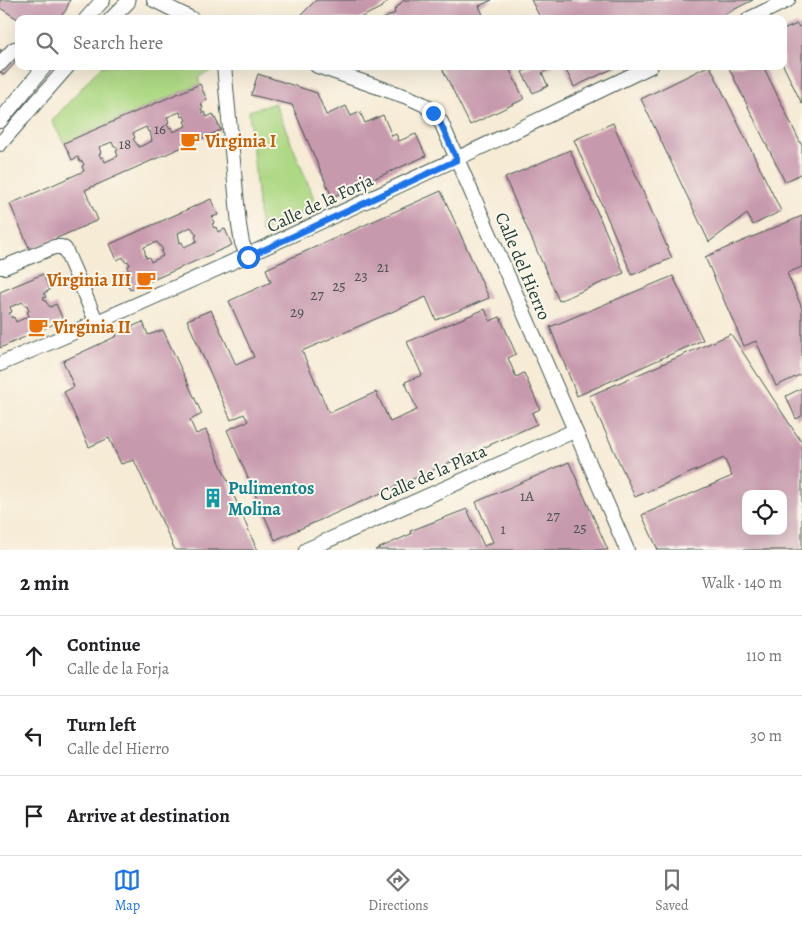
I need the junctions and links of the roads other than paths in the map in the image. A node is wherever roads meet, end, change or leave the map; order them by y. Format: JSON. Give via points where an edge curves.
{"nodes":[{"id":1,"x":103,"y":0,"type":"edge"},
{"id":2,"x":129,"y":0,"type":"edge"},
{"id":3,"x":154,"y":0,"type":"edge"},
{"id":4,"x":788,"y":0,"type":"edge"},
{"id":5,"x":90,"y":15,"type":"edge"},
{"id":6,"x":115,"y":15,"type":"edge"},
{"id":7,"x":184,"y":15,"type":"edge"},
{"id":8,"x":757,"y":15,"type":"edge"},
{"id":9,"x":15,"y":49,"type":"edge"},
{"id":10,"x":0,"y":64,"type":"edge"},
{"id":11,"x":42,"y":70,"type":"edge"},
{"id":12,"x":65,"y":70,"type":"edge"},
{"id":13,"x":224,"y":70,"type":"edge"},
{"id":14,"x":329,"y":70,"type":"edge"},
{"id":15,"x":643,"y":70,"type":"edge"},
{"id":16,"x":0,"y":121,"type":"edge"},
{"id":17,"x":0,"y":144,"type":"edge"},
{"id":18,"x":222,"y":147,"type":"dead end"},
{"id":19,"x":457,"y":160,"type":"junction"},
{"id":20,"x":239,"y":225,"type":"junction"},
{"id":21,"x":248,"y":257,"type":"junction"},
{"id":22,"x":0,"y":267,"type":"edge"},
{"id":23,"x":97,"y":323,"type":"junction"},
{"id":24,"x":0,"y":364,"type":"edge"},
{"id":25,"x":574,"y":431,"type":"junction"},
{"id":26,"x":306,"y":550,"type":"edge"},
{"id":27,"x":627,"y":550,"type":"edge"}],
"edges":[{"from":1,"to":5,"type":"street"},
{"from":2,"to":6,"type":"street"},
{"from":3,"to":7,"type":"street"},
{"from":4,"to":8,"type":"street"},
{"from":9,"to":10,"type":"street"},
{"from":11,"to":16,"type":"street"},
{"from":12,"to":17,"type":"street"},
{"from":13,"to":20,"type":"street"},
{"from":14,"to":19,"type":"street","name":"Calle del Hierro","via":[[425,105],[440,122]]},
{"from":15,"to":19,"type":"street","name":"Calle de la Forja"},
{"from":18,"to":20,"type":"street","via":[[228,205]]},
{"from":19,"to":21,"type":"street","name":"Calle de la Forja"},
{"from":19,"to":25,"type":"street","name":"Calle del Hierro"},
{"from":20,"to":21,"type":"street"},
{"from":21,"to":23,"type":"street","name":"Calle de la Forja"},
{"from":22,"to":23,"type":"street","via":[[54,247],[65,249]]},
{"from":23,"to":24,"type":"street","name":"Calle de la Forja"},
{"from":25,"to":26,"type":"street","name":"Calle de la Plata"},
{"from":25,"to":27,"type":"street","name":"Calle del Hierro"}]}
